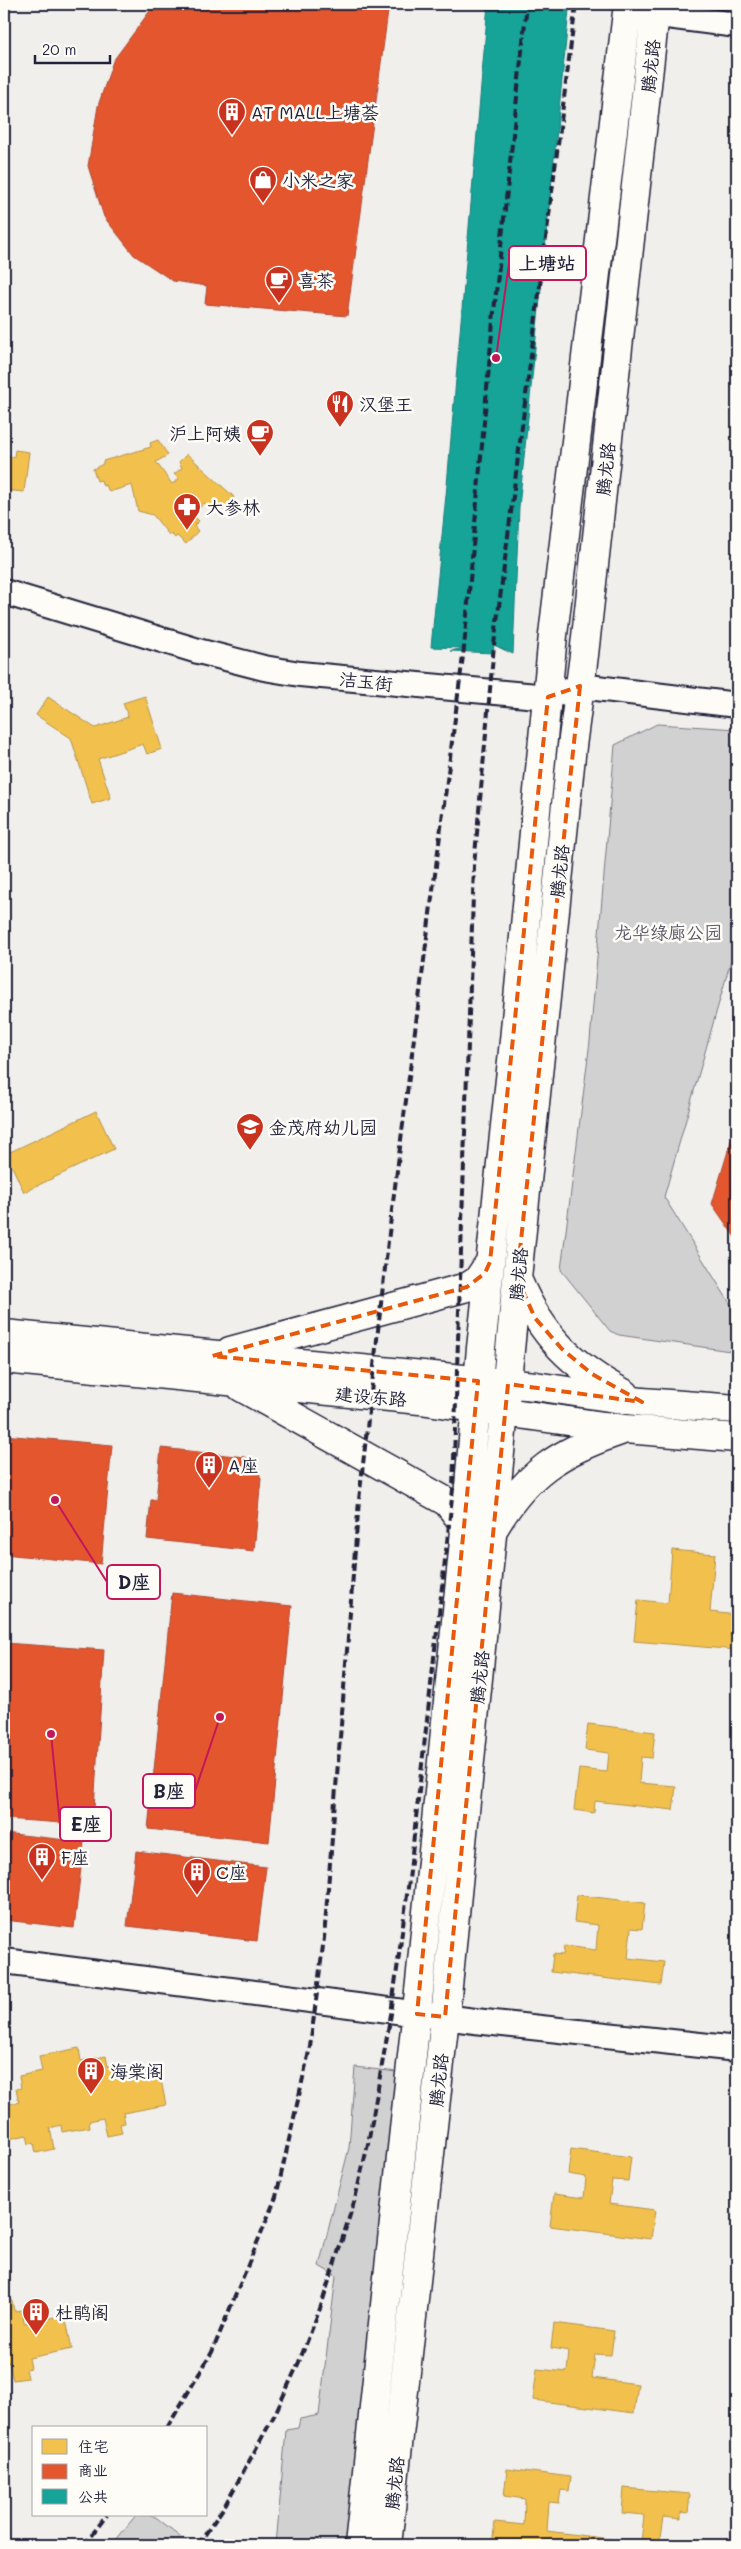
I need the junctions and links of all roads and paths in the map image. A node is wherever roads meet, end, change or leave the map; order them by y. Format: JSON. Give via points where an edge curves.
{"nodes":[{"id":1,"x":627,"y":7,"type":"edge"},
{"id":2,"x":656,"y":9,"type":"edge"},
{"id":3,"x":737,"y":25,"type":"edge"},
{"id":4,"x":4,"y":592,"type":"edge"},
{"id":5,"x":580,"y":686,"type":"junction"},
{"id":6,"x":548,"y":697,"type":"junction"},
{"id":7,"x":737,"y":705,"type":"edge"},
{"id":8,"x":490,"y":1262,"type":"junction"},
{"id":9,"x":517,"y":1278,"type":"junction"},
{"id":10,"x":4,"y":1334,"type":"edge"},
{"id":11,"x":212,"y":1356,"type":"junction"},
{"id":12,"x":4,"y":1360,"type":"edge"},
{"id":13,"x":478,"y":1381,"type":"junction"},
{"id":14,"x":233,"y":1383,"type":"junction"},
{"id":15,"x":508,"y":1384,"type":"junction"},
{"id":16,"x":642,"y":1402,"type":"junction"},
{"id":17,"x":476,"y":1408,"type":"junction"},
{"id":18,"x":737,"y":1409,"type":"edge"},
{"id":19,"x":505,"y":1412,"type":"junction"},
{"id":20,"x":625,"y":1429,"type":"junction"},
{"id":21,"x":737,"y":1438,"type":"edge"},
{"id":22,"x":493,"y":1530,"type":"junction"},
{"id":23,"x":466,"y":1531,"type":"junction"},
{"id":24,"x":4,"y":1961,"type":"edge"},
{"id":25,"x":417,"y":2014,"type":"junction"},
{"id":26,"x":445,"y":2017,"type":"junction"},
{"id":27,"x":737,"y":2049,"type":"edge"},
{"id":28,"x":359,"y":2545,"type":"edge"},
{"id":29,"x":387,"y":2545,"type":"edge"}],
"edges":[{"from":1,"to":2,"type":"street"},
{"from":1,"to":6,"type":"main road","name":"腾龙路"},
{"from":2,"to":3,"type":"street"},
{"from":2,"to":5,"type":"main road","name":"腾龙路"},
{"from":4,"to":6,"type":"street","name":"洁玉街","via":[[264,668]]},
{"from":5,"to":6,"type":"street","name":"洁玉街"},
{"from":5,"to":7,"type":"street","name":"洁玉街"},
{"from":5,"to":9,"type":"main road","name":"腾龙路"},
{"from":6,"to":8,"type":"main road","name":"腾龙路"},
{"from":8,"to":11,"type":"main road","via":[[477,1281],[467,1287]]},
{"from":8,"to":13,"type":"main road","name":"腾龙路"},
{"from":9,"to":15,"type":"main road","name":"腾龙路"},
{"from":9,"to":16,"type":"main road","via":[[535,1318],[562,1349],[592,1374]]},
{"from":10,"to":11,"type":"main road","name":"建设东路"},
{"from":11,"to":13,"type":"main road","name":"建设东路"},
{"from":12,"to":14,"type":"main road","name":"建设东路"},
{"from":13,"to":15,"type":"main road","name":"建设东路"},
{"from":13,"to":17,"type":"main road","name":"腾龙路"},
{"from":14,"to":17,"type":"main road","name":"建设东路"},
{"from":14,"to":23,"type":"main road","via":[[447,1502]]},
{"from":15,"to":16,"type":"main road","name":"建设东路"},
{"from":15,"to":19,"type":"main road","name":"腾龙路"},
{"from":16,"to":18,"type":"main road","name":"建设东路"},
{"from":17,"to":19,"type":"main road","name":"建设东路"},
{"from":17,"to":23,"type":"main road","name":"腾龙路"},
{"from":19,"to":20,"type":"main road","name":"建设东路"},
{"from":19,"to":22,"type":"main road","name":"腾龙路"},
{"from":20,"to":21,"type":"main road","name":"建设东路"},
{"from":20,"to":22,"type":"main road","via":[[574,1448],[533,1476]]},
{"from":22,"to":26,"type":"main road","name":"腾龙路"},
{"from":23,"to":25,"type":"main road","name":"腾龙路"},
{"from":24,"to":25,"type":"street"},
{"from":25,"to":26,"type":"street"},
{"from":25,"to":28,"type":"main road","name":"腾龙路"},
{"from":26,"to":27,"type":"street"},
{"from":26,"to":29,"type":"main road","name":"腾龙路"}]}
